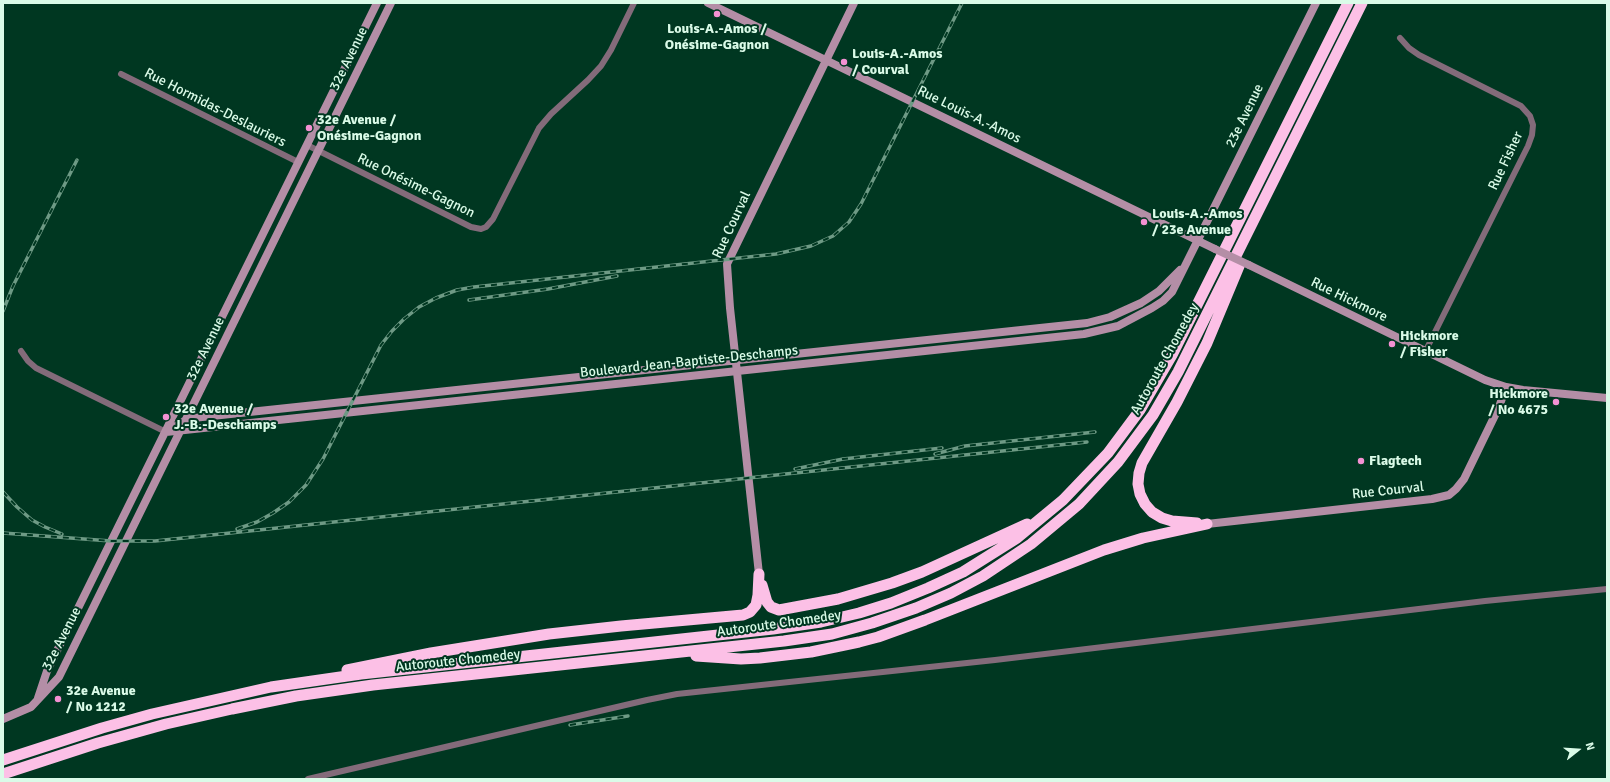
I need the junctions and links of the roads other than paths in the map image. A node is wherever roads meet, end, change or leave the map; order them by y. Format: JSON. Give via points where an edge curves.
{"nodes":[{"id":1,"x":377,"y":3,"type":"edge"},
{"id":2,"x":391,"y":3,"type":"edge"},
{"id":3,"x":634,"y":3,"type":"edge"},
{"id":4,"x":708,"y":3,"type":"edge"},
{"id":5,"x":854,"y":3,"type":"edge"},
{"id":6,"x":1316,"y":3,"type":"edge"},
{"id":7,"x":1348,"y":3,"type":"edge"},
{"id":8,"x":1362,"y":3,"type":"edge"},
{"id":9,"x":1400,"y":38,"type":"dead end"},
{"id":10,"x":826,"y":61,"type":"junction"},
{"id":11,"x":121,"y":74,"type":"dead end"},
{"id":12,"x":307,"y":145,"type":"junction"},
{"id":13,"x":318,"y":151,"type":"junction"},
{"id":14,"x":298,"y":162,"type":"junction"},
{"id":15,"x":1269,"y":191,"type":"junction"},
{"id":16,"x":1198,"y":241,"type":"junction"},
{"id":17,"x":1186,"y":262,"type":"junction"},
{"id":18,"x":21,"y":351,"type":"dead end"},
{"id":19,"x":1425,"y":352,"type":"junction"},
{"id":20,"x":736,"y":361,"type":"junction"},
{"id":21,"x":737,"y":370,"type":"junction"},
{"id":22,"x":630,"y":372,"type":"junction"},
{"id":23,"x":631,"y":382,"type":"junction"},
{"id":24,"x":1506,"y":387,"type":"junction"},
{"id":25,"x":1607,"y":398,"type":"edge"},
{"id":26,"x":329,"y":404,"type":"junction"},
{"id":27,"x":330,"y":414,"type":"junction"},
{"id":28,"x":186,"y":420,"type":"junction"},
{"id":29,"x":181,"y":430,"type":"junction"},
{"id":30,"x":166,"y":432,"type":"junction"},
{"id":31,"x":126,"y":511,"type":"junction"},
{"id":32,"x":1046,"y":516,"type":"junction"},
{"id":33,"x":138,"y":517,"type":"junction"},
{"id":34,"x":1207,"y":524,"type":"junction"},
{"id":35,"x":100,"y":564,"type":"junction"},
{"id":36,"x":112,"y":570,"type":"junction"},
{"id":37,"x":759,"y":574,"type":"junction"},
{"id":38,"x":1607,"y":589,"type":"edge"},
{"id":39,"x":669,"y":653,"type":"junction"},
{"id":40,"x":271,"y":687,"type":"junction"},
{"id":41,"x":36,"y":702,"type":"junction"},
{"id":42,"x":3,"y":719,"type":"edge"},
{"id":43,"x":3,"y":760,"type":"edge"},
{"id":44,"x":3,"y":774,"type":"edge"},
{"id":45,"x":308,"y":779,"type":"edge"}],
"edges":[{"from":1,"to":12,"type":"street","name":"32e Avenue"},
{"from":2,"to":13,"type":"street","name":"32e Avenue"},
{"from":3,"to":13,"type":"street","name":"Rue Onésime-Gagnon","via":[[601,66],[539,128],[493,219],[486,227],[471,227]]},
{"from":4,"to":10,"type":"street","name":"Rue Louis-A.-Amos"},
{"from":5,"to":10,"type":"street","name":"Rue Courval"},
{"from":6,"to":16,"type":"street","name":"23e Avenue"},
{"from":7,"to":32,"type":"highway","name":"Autoroute Chomedey","via":[[1157,382],[1116,444],[1080,484]]},
{"from":8,"to":15,"type":"highway","name":"Autoroute Chomedey"},
{"from":9,"to":19,"type":"street","name":"Rue Fisher","via":[[1419,55],[1521,106],[1530,116],[1533,125],[1528,146]]},
{"from":10,"to":16,"type":"street","name":"Rue Louis-A.-Amos"},
{"from":10,"to":20,"type":"street","name":"Rue Courval","via":[[726,264]]},
{"from":11,"to":14,"type":"street","name":"Rue Hormidas-Deslauriers"},
{"from":12,"to":13,"type":"street","name":"Rue Onésime-Gagnon"},
{"from":12,"to":14,"type":"street","name":"32e Avenue"},
{"from":13,"to":28,"type":"street","name":"32e Avenue"},
{"from":14,"to":30,"type":"street","name":"32e Avenue"},
{"from":15,"to":34,"type":"highway","via":[[1212,332],[1139,473],[1140,494],[1152,512],[1172,521]]},
{"from":15,"to":39,"type":"highway","name":"Autoroute Chomedey","via":[[1178,372],[1138,437],[1079,504],[1044,534],[1005,562],[961,588],[916,608],[872,623],[807,638]]},
{"from":16,"to":17,"type":"street","name":"Boulevard Jean-Baptiste-Deschamps"},
{"from":16,"to":19,"type":"street","name":"Rue Hickmore","bridge":true},
{"from":17,"to":20,"type":"street","name":"Boulevard Jean-Baptiste-Deschamps","via":[[1164,286],[1141,303],[1119,314],[1095,321]]},
{"from":17,"to":21,"type":"street","name":"Boulevard Jean-Baptiste-Deschamps","via":[[1172,292],[1164,301],[1132,319],[1098,331]]},
{"from":18,"to":30,"type":"street","via":[[36,368]]},
{"from":19,"to":24,"type":"street","name":"Rue Hickmore","via":[[1473,375]]},
{"from":20,"to":21,"type":"street","name":"Rue Courval"},
{"from":20,"to":22,"type":"street","name":"Boulevard Jean-Baptiste-Deschamps"},
{"from":21,"to":23,"type":"street","name":"Boulevard Jean-Baptiste-Deschamps"},
{"from":21,"to":37,"type":"street","name":"Rue Courval"},
{"from":22,"to":23,"type":"street"},
{"from":22,"to":26,"type":"street","name":"Boulevard Jean-Baptiste-Deschamps"},
{"from":23,"to":27,"type":"street","name":"Boulevard Jean-Baptiste-Deschamps"},
{"from":24,"to":25,"type":"street","name":"Rue Hickmore","via":[[1540,393]]},
{"from":24,"to":34,"type":"street","name":"Rue Courval","via":[[1499,407],[1464,478],[1449,495]]},
{"from":26,"to":27,"type":"street"},
{"from":26,"to":28,"type":"street","name":"Boulevard Jean-Baptiste-Deschamps"},
{"from":27,"to":29,"type":"street","name":"Boulevard Jean-Baptiste-Deschamps"},
{"from":28,"to":29,"type":"street","name":"32e Avenue"},
{"from":28,"to":30,"type":"street","name":"Boulevard Jean-Baptiste-Deschamps"},
{"from":29,"to":30,"type":"street","name":"Boulevard Jean-Baptiste-Deschamps"},
{"from":29,"to":33,"type":"street","name":"32e Avenue"},
{"from":30,"to":31,"type":"street","name":"32e Avenue"},
{"from":31,"to":33,"type":"street"},
{"from":31,"to":35,"type":"street","name":"32e Avenue"},
{"from":32,"to":37,"type":"highway","via":[[922,572],[866,591],[813,604],[783,610],[773,608],[766,600]]},
{"from":32,"to":40,"type":"highway","name":"Autoroute Chomedey","via":[[997,551],[952,578],[891,603],[834,619],[772,629],[360,674]]},
{"from":33,"to":36,"type":"street","name":"32e Avenue"},
{"from":34,"to":39,"type":"highway","via":[[1143,538],[1104,550],[925,620],[859,642],[811,652],[741,659]]},
{"from":35,"to":36,"type":"street"},
{"from":35,"to":41,"type":"street","name":"32e Avenue","via":[[47,671]]},
{"from":36,"to":41,"type":"street","name":"32e Avenue","via":[[59,677]]},
{"from":37,"to":40,"type":"highway","via":[[756,605],[743,615],[542,635],[391,660]]},
{"from":38,"to":45,"type":"street","via":[[677,694]]},
{"from":39,"to":44,"type":"highway","name":"Autoroute Chomedey","via":[[390,683],[275,700],[148,729]]},
{"from":40,"to":43,"type":"highway","name":"Autoroute Chomedey","via":[[152,714]]},
{"from":41,"to":42,"type":"street","name":"32e Avenue","via":[[28,709]]}]}
